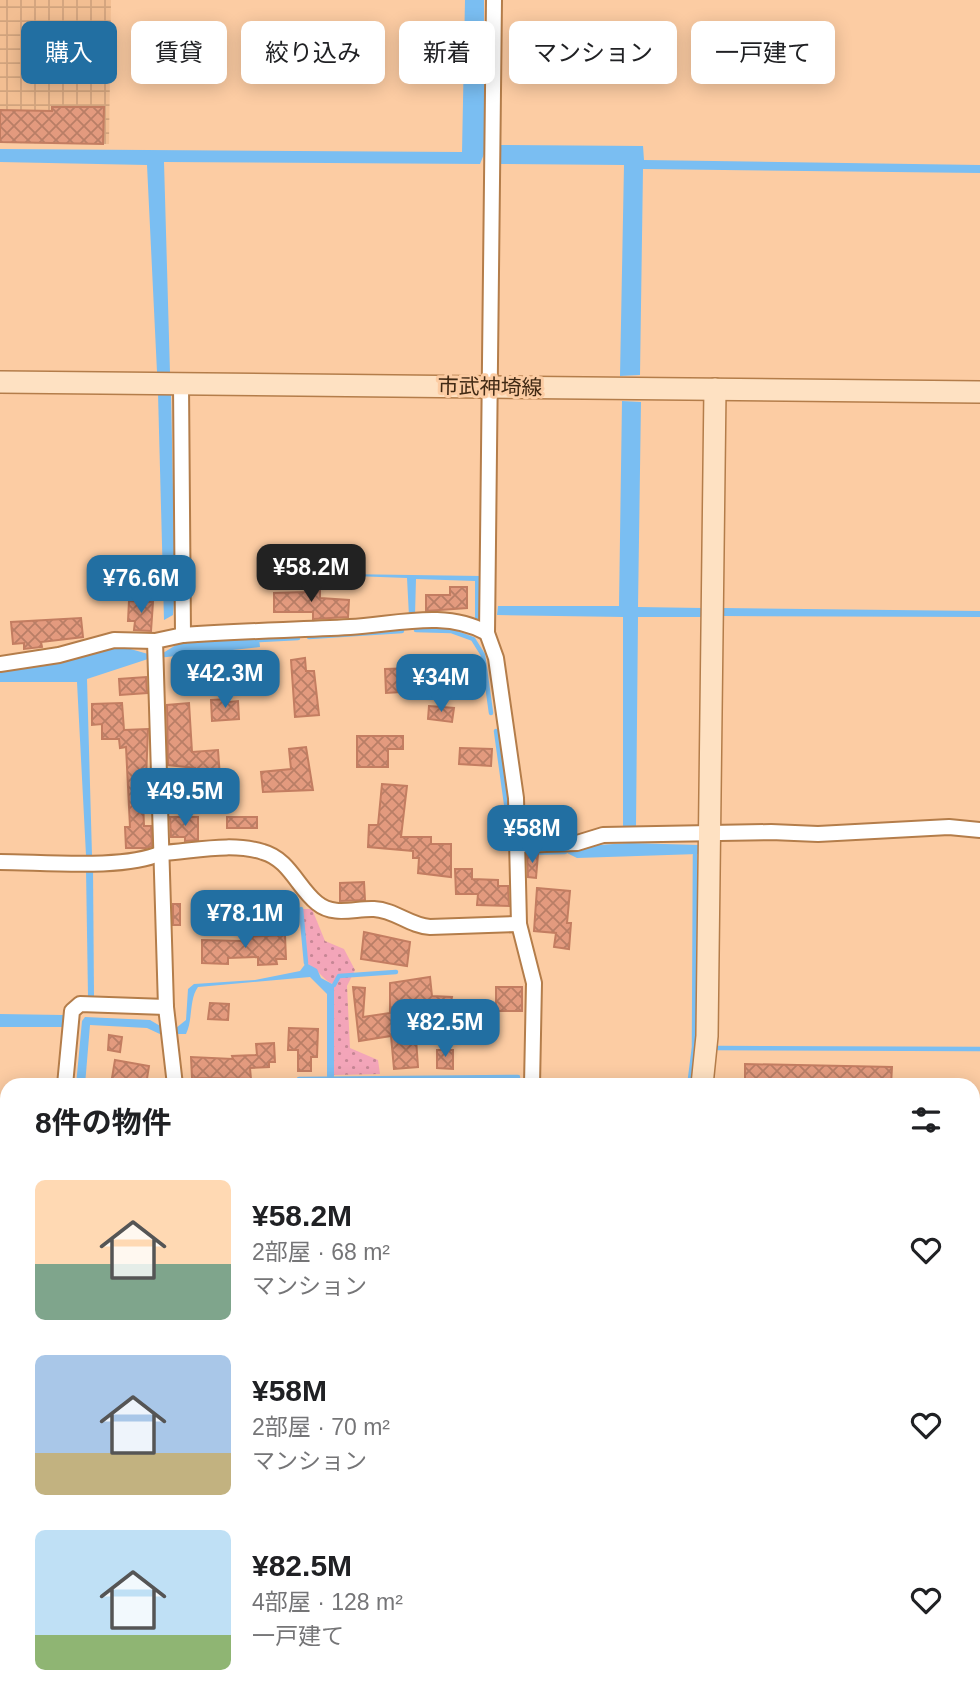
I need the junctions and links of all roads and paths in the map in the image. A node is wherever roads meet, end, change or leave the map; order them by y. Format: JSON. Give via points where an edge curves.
{"nodes":[{"id":1,"x":494,"y":0,"type":"edge"},
{"id":2,"x":0,"y":382,"type":"edge"},
{"id":3,"x":181,"y":384,"type":"junction"},
{"id":4,"x":491,"y":387,"type":"junction"},
{"id":5,"x":715,"y":389,"type":"junction"},
{"id":6,"x":980,"y":392,"type":"edge"},
{"id":7,"x":486,"y":634,"type":"junction"},
{"id":8,"x":183,"y":635,"type":"junction"},
{"id":9,"x":155,"y":651,"type":"junction"},
{"id":10,"x":0,"y":664,"type":"edge"},
{"id":11,"x":980,"y":830,"type":"edge"},
{"id":12,"x":710,"y":834,"type":"junction"},
{"id":13,"x":516,"y":845,"type":"junction"},
{"id":14,"x":161,"y":853,"type":"junction"},
{"id":15,"x":0,"y":862,"type":"edge"},
{"id":16,"x":519,"y":925,"type":"junction"},
{"id":17,"x":166,"y":1007,"type":"junction"},
{"id":18,"x":66,"y":1078,"type":"edge"},
{"id":19,"x":174,"y":1078,"type":"edge"},
{"id":20,"x":532,"y":1078,"type":"edge"},
{"id":21,"x":703,"y":1078,"type":"edge"}],
"edges":[{"from":1,"to":4,"type":"street"},
{"from":2,"to":3,"type":"main road","name":"市武神埼線"},
{"from":3,"to":4,"type":"main road","name":"市武神埼線"},
{"from":3,"to":8,"type":"street"},
{"from":4,"to":5,"type":"main road","name":"市武神埼線"},
{"from":4,"to":7,"type":"street"},
{"from":5,"to":6,"type":"main road","name":"市武神埼線"},
{"from":5,"to":12,"type":"main road"},
{"from":7,"to":8,"type":"street","via":[[474,626],[434,619]]},
{"from":7,"to":13,"type":"street","via":[[496,657],[516,798]]},
{"from":8,"to":9,"type":"street"},
{"from":9,"to":10,"type":"street","via":[[114,640]]},
{"from":9,"to":14,"type":"street"},
{"from":11,"to":12,"type":"street"},
{"from":12,"to":13,"type":"street","via":[[603,835],[577,843]]},
{"from":12,"to":21,"type":"main road"},
{"from":13,"to":16,"type":"street"},
{"from":14,"to":15,"type":"street","via":[[97,862]]},
{"from":14,"to":16,"type":"street","via":[[263,851],[300,879],[315,902],[339,912],[374,909],[430,927]]},
{"from":14,"to":17,"type":"street"},
{"from":16,"to":20,"type":"street","via":[[534,983]]},
{"from":17,"to":18,"type":"street","via":[[80,1003],[72,1011]]},
{"from":17,"to":19,"type":"street"}]}
